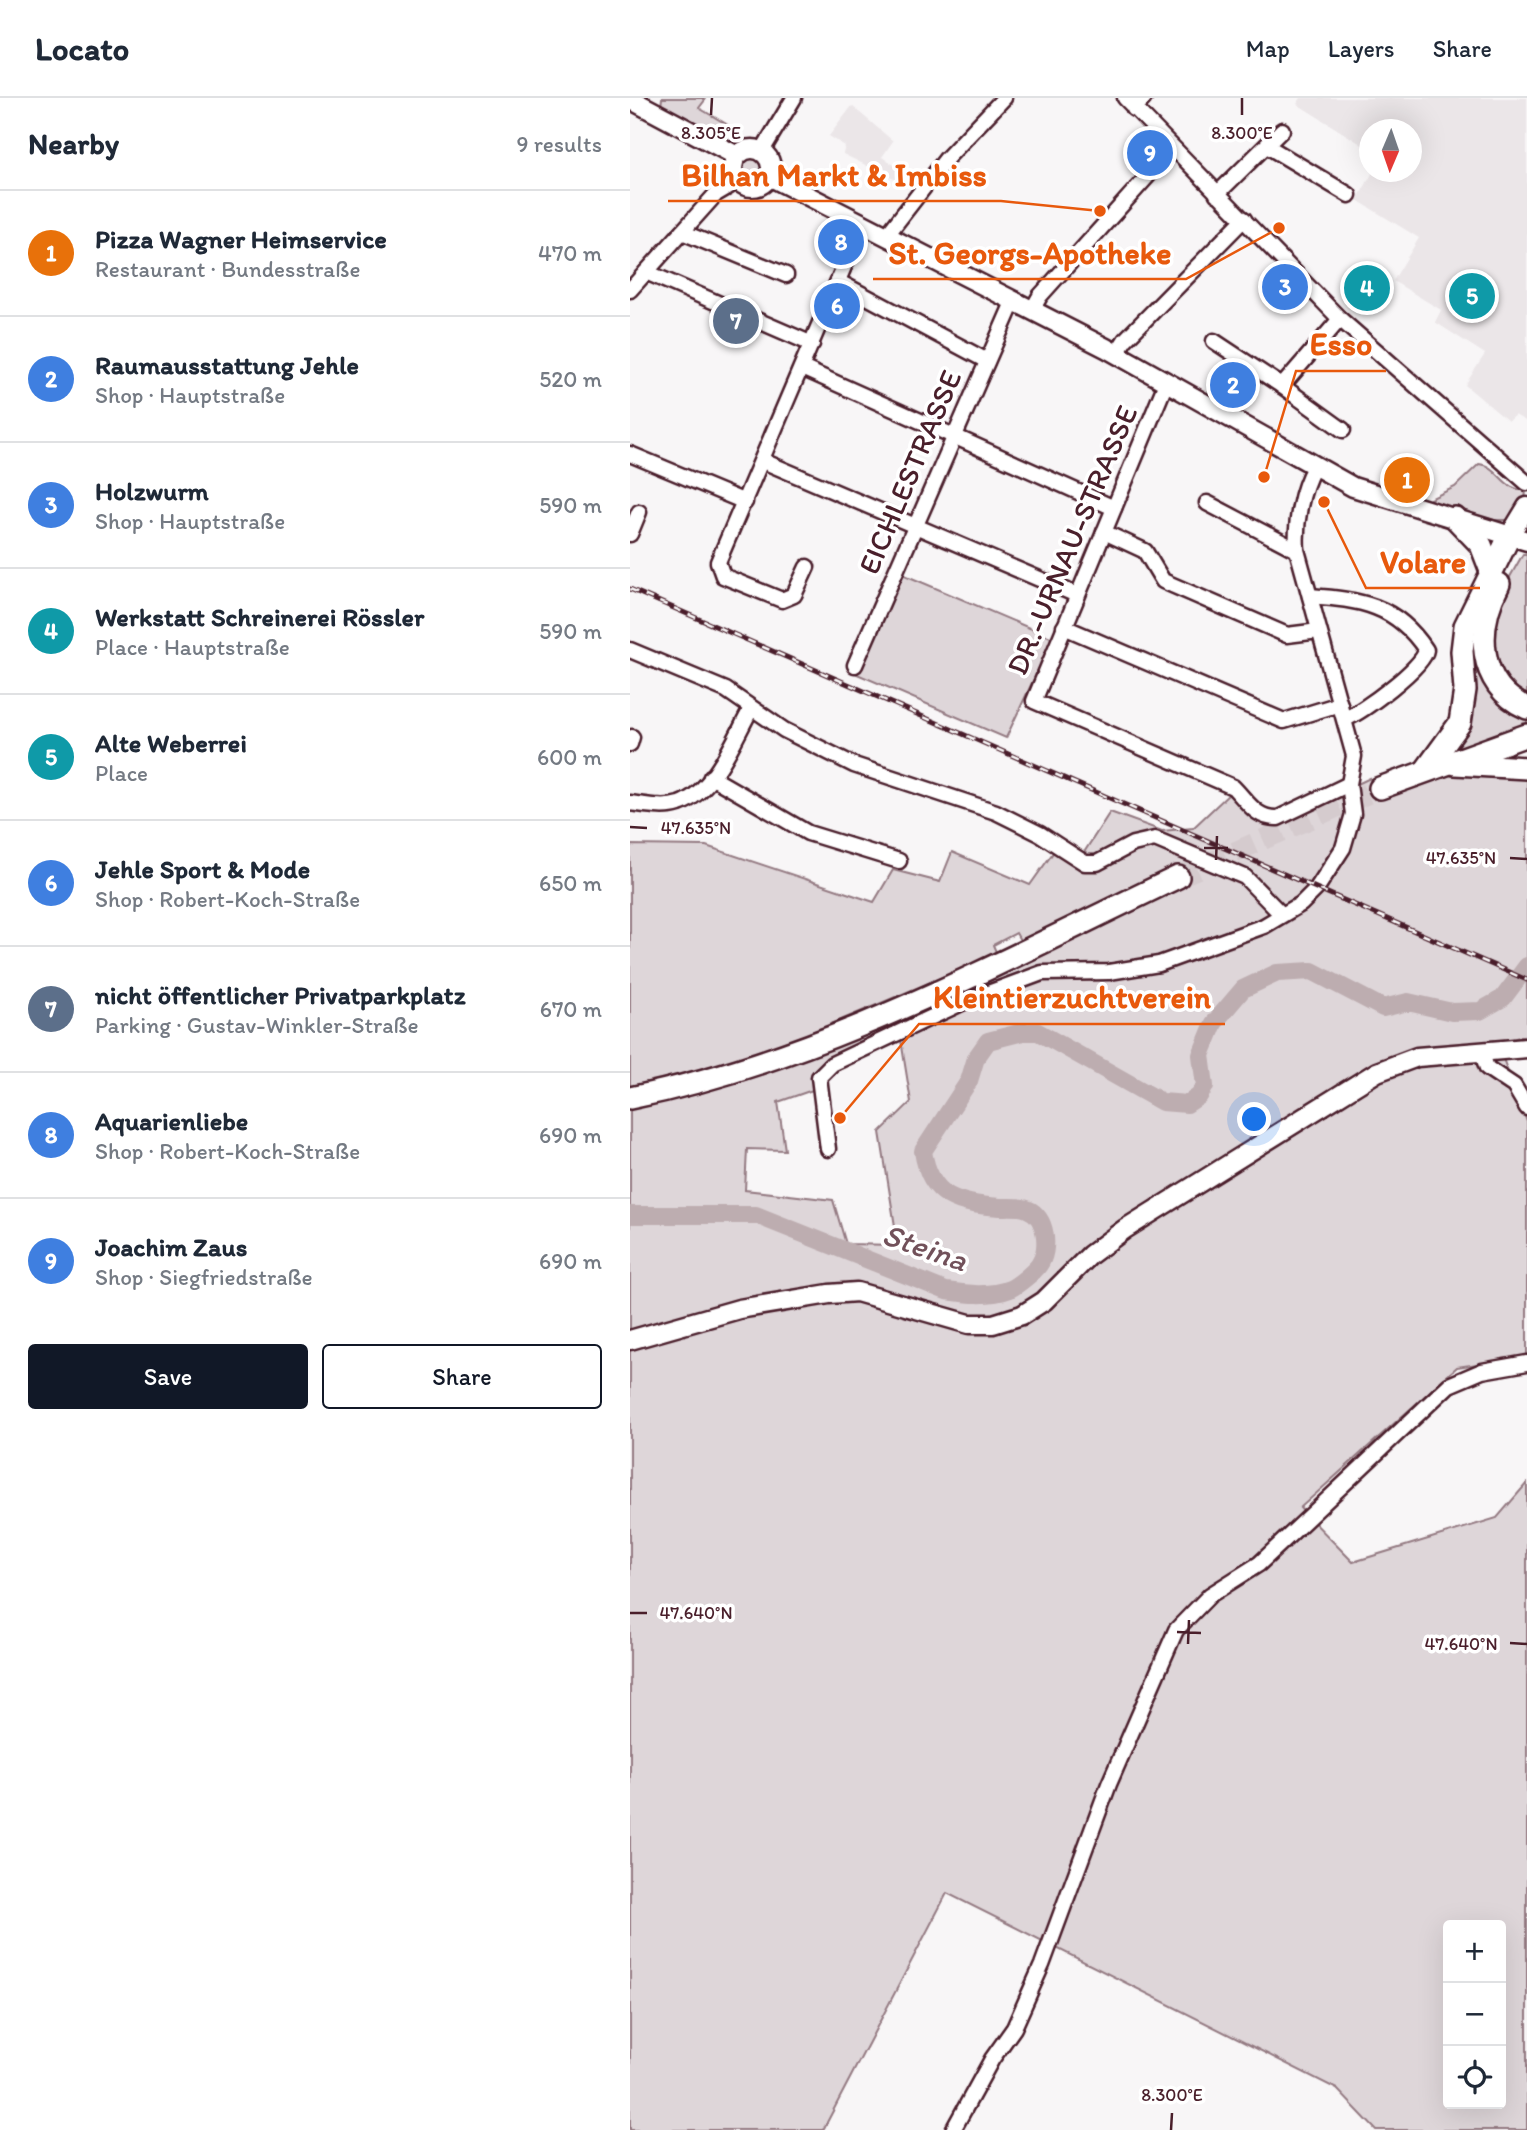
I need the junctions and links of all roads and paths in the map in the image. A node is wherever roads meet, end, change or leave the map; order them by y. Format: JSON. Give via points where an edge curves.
{"nodes":[{"id":1,"x":794,"y":98,"type":"edge"},
{"id":2,"x":1004,"y":98,"type":"edge"},
{"id":3,"x":630,"y":99,"type":"edge"},
{"id":4,"x":1134,"y":102,"type":"edge"},
{"id":5,"x":1282,"y":131,"type":"dead end"},
{"id":6,"x":1267,"y":146,"type":"junction"},
{"id":7,"x":1172,"y":149,"type":"junction"},
{"id":8,"x":762,"y":151,"type":"junction"},
{"id":9,"x":737,"y":156,"type":"junction"},
{"id":10,"x":769,"y":176,"type":"junction"},
{"id":11,"x":738,"y":181,"type":"junction"},
{"id":12,"x":1217,"y":194,"type":"junction"},
{"id":13,"x":1349,"y":195,"type":"dead end"},
{"id":14,"x":1244,"y":219,"type":"junction"},
{"id":15,"x":863,"y":222,"type":"junction"},
{"id":16,"x":682,"y":232,"type":"junction"},
{"id":17,"x":887,"y":234,"type":"junction"},
{"id":18,"x":646,"y":272,"type":"junction"},
{"id":19,"x":786,"y":275,"type":"dead end"},
{"id":20,"x":839,"y":282,"type":"junction"},
{"id":21,"x":630,"y":290,"type":"edge"},
{"id":22,"x":1014,"y":300,"type":"junction"},
{"id":23,"x":1032,"y":310,"type":"junction"},
{"id":24,"x":1340,"y":319,"type":"junction"},
{"id":25,"x":1214,"y":341,"type":"dead end"},
{"id":26,"x":812,"y":344,"type":"junction"},
{"id":27,"x":1116,"y":354,"type":"junction"},
{"id":28,"x":987,"y":361,"type":"junction"},
{"id":29,"x":802,"y":368,"type":"junction"},
{"id":30,"x":1166,"y":383,"type":"junction"},
{"id":31,"x":1282,"y":386,"type":"junction"},
{"id":32,"x":1343,"y":430,"type":"dead end"},
{"id":33,"x":954,"y":436,"type":"junction"},
{"id":34,"x":630,"y":454,"type":"edge"},
{"id":35,"x":762,"y":461,"type":"junction"},
{"id":36,"x":1314,"y":467,"type":"junction"},
{"id":37,"x":1527,"y":483,"type":"edge"},
{"id":38,"x":745,"y":502,"type":"junction"},
{"id":39,"x":1207,"y":503,"type":"dead end"},
{"id":40,"x":1527,"y":507,"type":"edge"},
{"id":41,"x":1114,"y":508,"type":"junction"},
{"id":42,"x":639,"y":512,"type":"dead end"},
{"id":43,"x":1455,"y":518,"type":"junction"},
{"id":44,"x":915,"y":526,"type":"junction"},
{"id":45,"x":1104,"y":532,"type":"junction"},
{"id":46,"x":630,"y":534,"type":"edge"},
{"id":47,"x":1522,"y":536,"type":"edge"},
{"id":48,"x":1297,"y":550,"type":"junction"},
{"id":49,"x":807,"y":567,"type":"dead end"},
{"id":50,"x":1491,"y":571,"type":"junction"},
{"id":51,"x":1077,"y":595,"type":"junction"},
{"id":52,"x":1310,"y":596,"type":"junction"},
{"id":53,"x":1064,"y":627,"type":"junction"},
{"id":54,"x":1319,"y":631,"type":"junction"},
{"id":55,"x":630,"y":650,"type":"edge"},
{"id":56,"x":855,"y":665,"type":"dead end"},
{"id":57,"x":1340,"y":704,"type":"junction"},
{"id":58,"x":1527,"y":708,"type":"edge"},
{"id":59,"x":751,"y":709,"type":"junction"},
{"id":60,"x":1345,"y":719,"type":"junction"},
{"id":61,"x":1527,"y":735,"type":"edge"},
{"id":62,"x":1446,"y":763,"type":"junction"},
{"id":63,"x":1527,"y":768,"type":"edge"},
{"id":64,"x":1425,"y":771,"type":"junction"},
{"id":65,"x":711,"y":777,"type":"junction"},
{"id":66,"x":1349,"y":784,"type":"junction"},
{"id":67,"x":1380,"y":788,"type":"tunnel mouth"},
{"id":68,"x":630,"y":803,"type":"edge"},
{"id":69,"x":899,"y":861,"type":"dead end"},
{"id":70,"x":1178,"y":877,"type":"tunnel mouth"},
{"id":71,"x":1281,"y":914,"type":"junction"},
{"id":72,"x":1527,"y":1048,"type":"edge"},
{"id":73,"x":1481,"y":1051,"type":"junction"},
{"id":74,"x":630,"y":1098,"type":"edge"},
{"id":75,"x":1527,"y":1108,"type":"edge"},
{"id":76,"x":828,"y":1149,"type":"dead end"},
{"id":77,"x":630,"y":1340,"type":"edge"},
{"id":78,"x":1527,"y":1363,"type":"edge"},
{"id":79,"x":953,"y":2130,"type":"edge"}],
"edges":[{"from":1,"to":8,"type":"street"},
{"from":2,"to":17,"type":"street","via":[[946,159]]},
{"from":3,"to":9,"type":"main road"},
{"from":4,"to":7,"type":"street"},
{"from":5,"to":6,"type":"street"},
{"from":6,"to":12,"type":"street"},
{"from":6,"to":13,"type":"street"},
{"from":7,"to":12,"type":"street"},
{"from":7,"to":23,"type":"street"},
{"from":8,"to":9,"type":"main road","via":[[748,149]]},
{"from":8,"to":10,"type":"main road","via":[[769,160]]},
{"from":9,"to":11,"type":"main road","via":[[733,171]]},
{"from":10,"to":11,"type":"main road","via":[[755,187]]},
{"from":10,"to":15,"type":"main road"},
{"from":11,"to":16,"type":"street","via":[[716,194]]},
{"from":12,"to":14,"type":"street"},
{"from":14,"to":24,"type":"street"},
{"from":14,"to":27,"type":"street"},
{"from":15,"to":17,"type":"main road"},
{"from":15,"to":20,"type":"street"},
{"from":16,"to":18,"type":"street"},
{"from":16,"to":19,"type":"street"},
{"from":17,"to":22,"type":"main road"},
{"from":18,"to":21,"type":"street"},
{"from":18,"to":26,"type":"street"},
{"from":20,"to":26,"type":"street"},
{"from":20,"to":28,"type":"street"},
{"from":22,"to":23,"type":"main road"},
{"from":22,"to":28,"type":"street","name":"EICHLESTRASSE"},
{"from":23,"to":27,"type":"main road"},
{"from":24,"to":31,"type":"street"},
{"from":24,"to":37,"type":"street"},
{"from":25,"to":31,"type":"street"},
{"from":26,"to":29,"type":"street"},
{"from":27,"to":30,"type":"main road"},
{"from":28,"to":33,"type":"street","name":"EICHLESTRASSE"},
{"from":29,"to":33,"type":"street"},
{"from":29,"to":35,"type":"street"},
{"from":30,"to":36,"type":"main road"},
{"from":30,"to":41,"type":"street","name":"DR.-URNAU-STRASSE"},
{"from":31,"to":32,"type":"street"},
{"from":33,"to":41,"type":"street"},
{"from":33,"to":44,"type":"street","name":"EICHLESTRASSE"},
{"from":34,"to":38,"type":"street"},
{"from":35,"to":38,"type":"street"},
{"from":35,"to":44,"type":"street"},
{"from":36,"to":43,"type":"main road","via":[[1361,490]]},
{"from":36,"to":48,"type":"street","via":[[1298,519]]},
{"from":38,"to":49,"type":"street","via":[[718,562],[723,576],[782,600],[794,596]]},
{"from":39,"to":48,"type":"street"},
{"from":40,"to":47,"type":"main road"},
{"from":41,"to":45,"type":"street","name":"DR.-URNAU-STRASSE"},
{"from":42,"to":46,"type":"street"},
{"from":43,"to":47,"type":"main road"},
{"from":43,"to":50,"type":"highway","via":[[1481,545]]},
{"from":44,"to":51,"type":"street"},
{"from":44,"to":56,"type":"street","name":"EICHLESTRASSE"},
{"from":45,"to":51,"type":"street","name":"DR.-URNAU-STRASSE"},
{"from":45,"to":54,"type":"street","via":[[1145,551],[1163,581],[1287,635]]},
{"from":47,"to":50,"type":"highway"},
{"from":47,"to":58,"type":"highway","via":[[1488,608],[1483,640],[1498,685]]},
{"from":48,"to":52,"type":"street"},
{"from":50,"to":64,"type":"highway","via":[[1465,626],[1465,701],[1460,723]]},
{"from":51,"to":53,"type":"street","name":"DR.-URNAU-STRASSE"},
{"from":52,"to":54,"type":"street"},
{"from":52,"to":60,"type":"street","via":[[1375,605],[1405,626],[1426,650],[1421,661],[1389,689]]},
{"from":53,"to":57,"type":"street","via":[[1284,721]]},
{"from":53,"to":66,"type":"street","name":"DR.-URNAU-STRASSE","via":[[1034,701],[1233,787],[1257,814],[1267,818],[1278,818]]},
{"from":54,"to":57,"type":"street"},
{"from":55,"to":59,"type":"street","via":[[704,679]]},
{"from":57,"to":60,"type":"street"},
{"from":59,"to":65,"type":"street"},
{"from":59,"to":71,"type":"street","via":[[854,765],[996,812],[1085,863],[1097,863],[1133,844],[1155,839],[1245,877]]},
{"from":60,"to":66,"type":"street","via":[[1354,756]]},
{"from":61,"to":62,"type":"highway"},
{"from":62,"to":63,"type":"highway"},
{"from":62,"to":64,"type":"highway"},
{"from":64,"to":67,"type":"highway"},
{"from":65,"to":68,"type":"street","via":[[679,804]]},
{"from":65,"to":69,"type":"street","via":[[808,833]]},
{"from":66,"to":71,"type":"street","via":[[1353,814],[1343,848],[1317,888],[1301,904]]},
{"from":70,"to":74,"type":"highway","via":[[842,1033],[777,1058]]},
{"from":71,"to":76,"type":"street","via":[[1264,926],[1159,964],[1109,972],[1042,973],[1004,985],[832,1064],[819,1077]]},
{"from":72,"to":73,"type":"main road"},
{"from":73,"to":75,"type":"street","via":[[1487,1068],[1514,1086]]},
{"from":73,"to":77,"type":"main road","via":[[1417,1057],[1366,1078],[1125,1229],[1022,1315],[993,1324],[969,1324],[883,1297],[830,1293],[739,1309]]},
{"from":78,"to":79,"type":"street","via":[[1482,1371],[1449,1385],[1259,1564],[1210,1595],[1176,1630],[1109,1784],[1014,2028]]}]}
